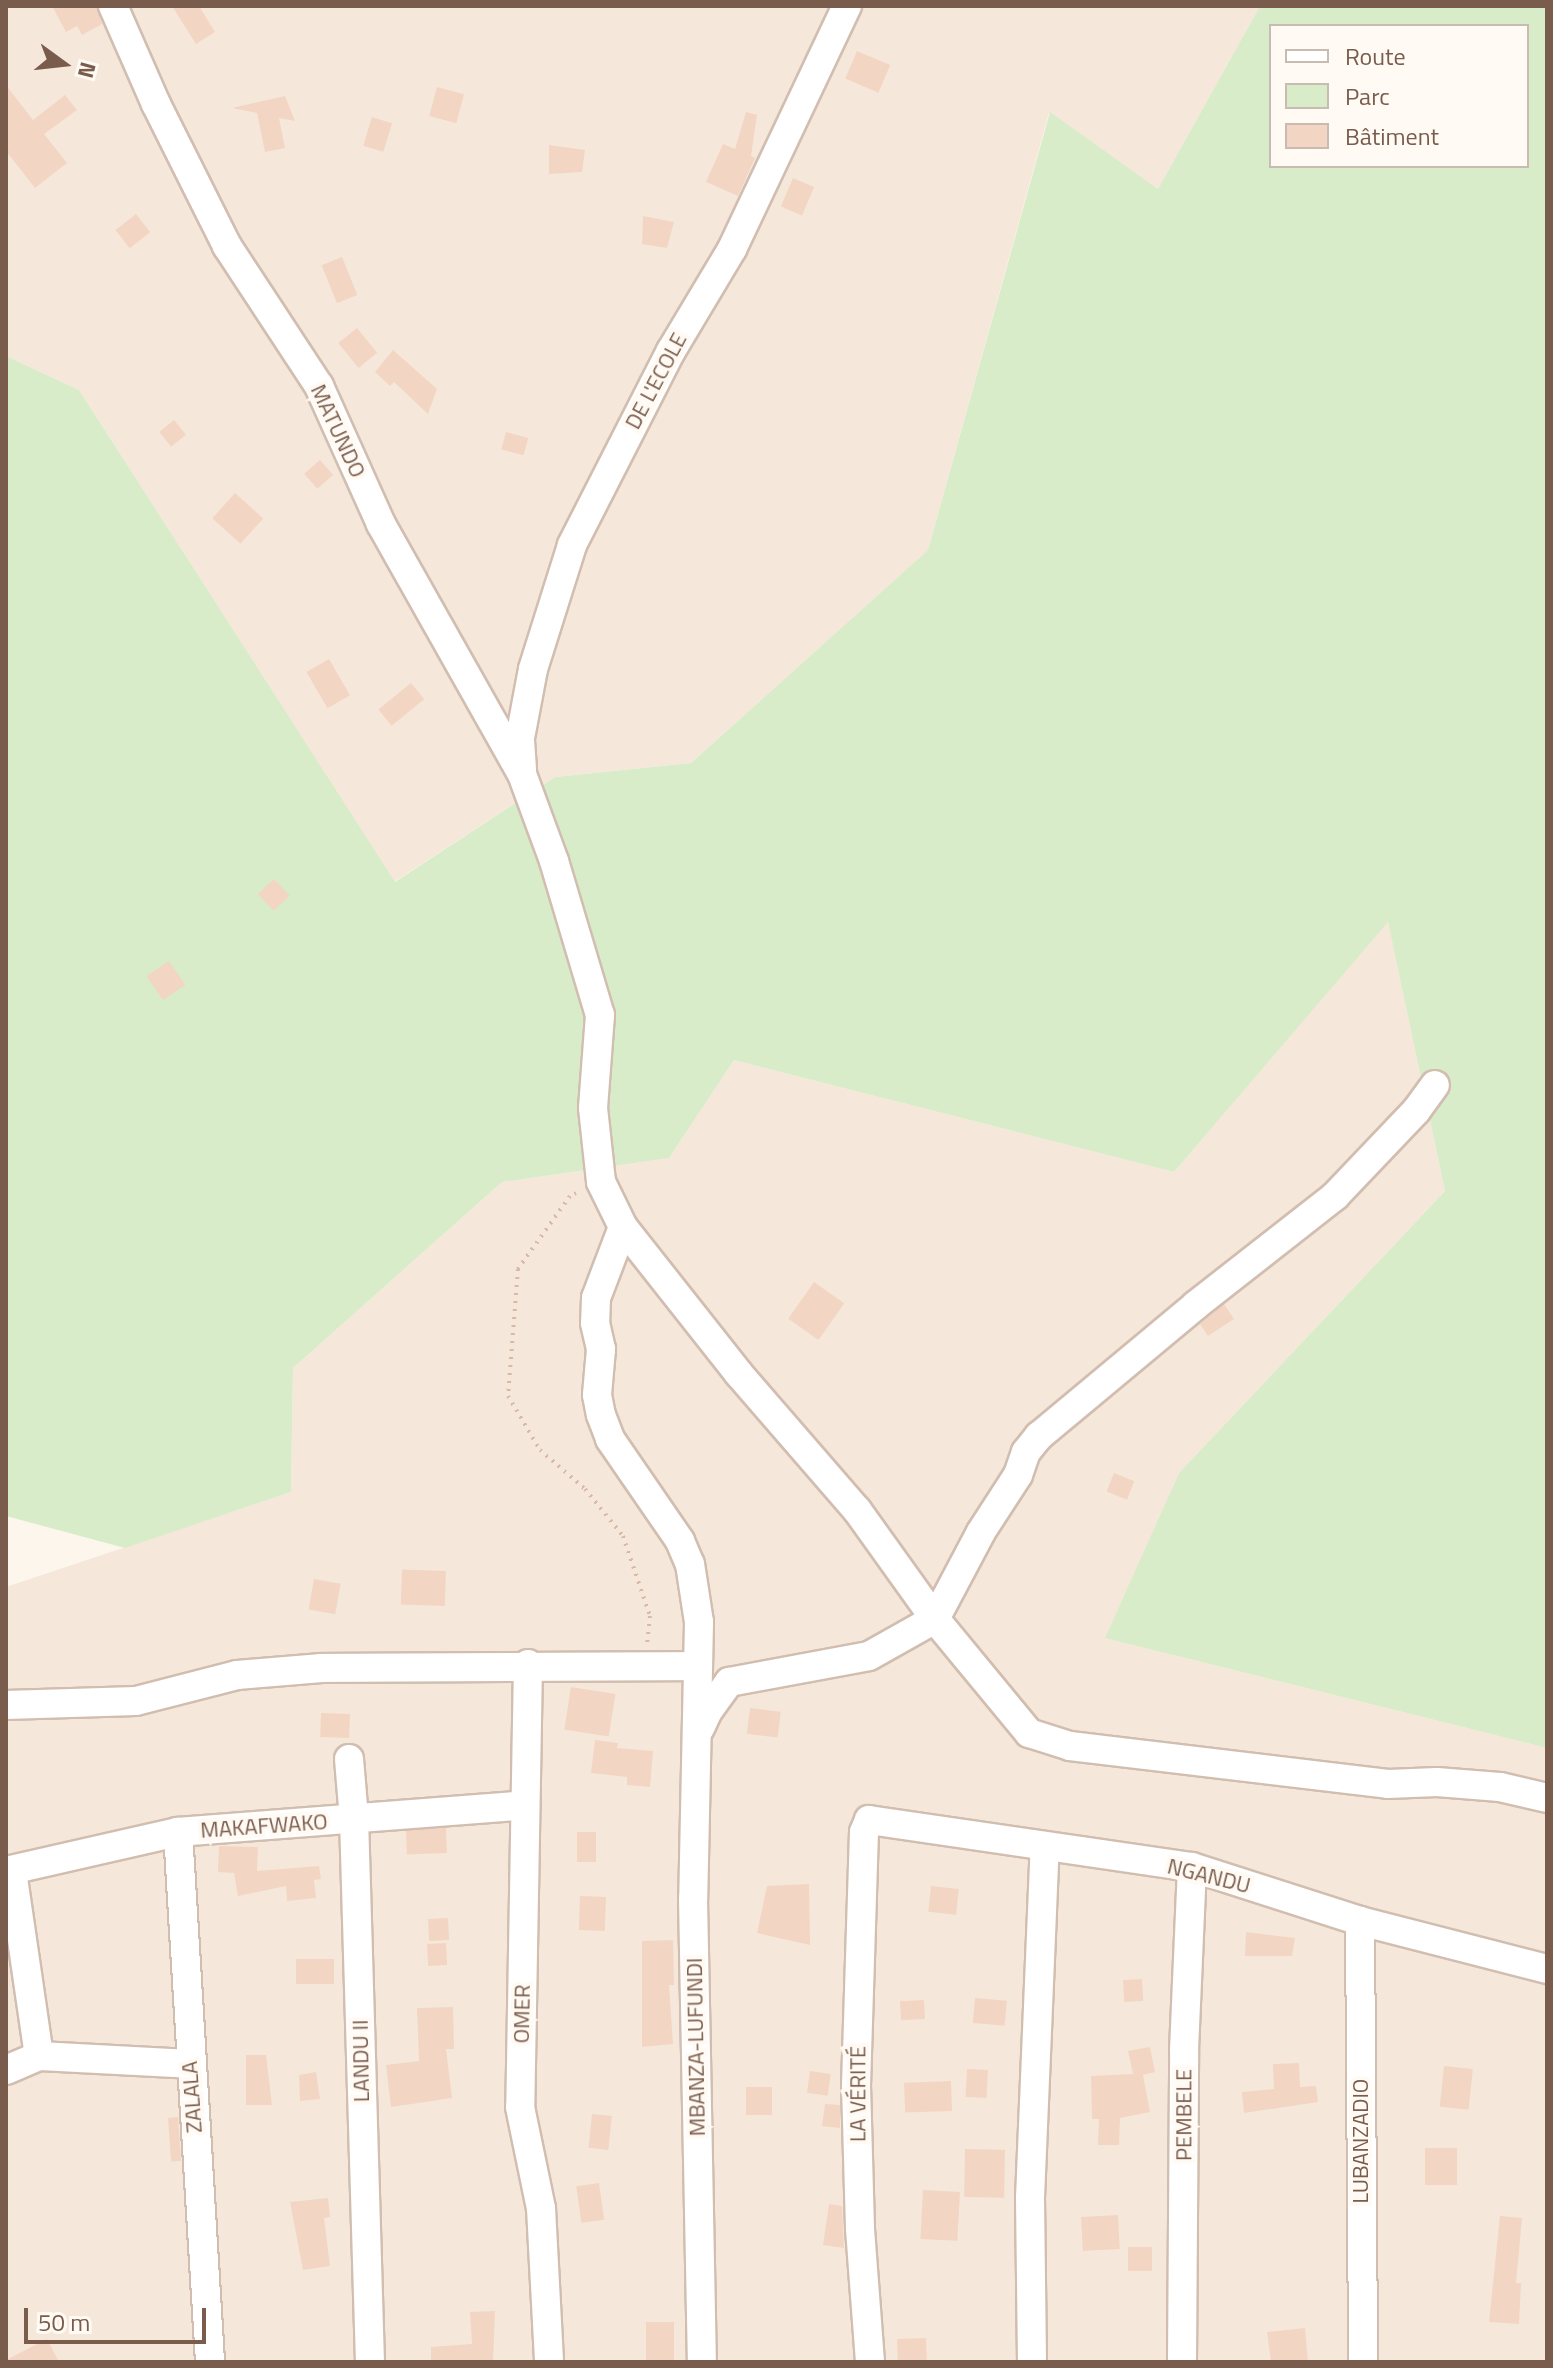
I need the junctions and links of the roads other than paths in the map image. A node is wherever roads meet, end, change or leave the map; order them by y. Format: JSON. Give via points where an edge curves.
{"nodes":[{"id":1,"x":113,"y":6,"type":"edge"},
{"id":2,"x":847,"y":6,"type":"edge"},
{"id":3,"x":522,"y":774,"type":"junction"},
{"id":4,"x":1435,"y":1085,"type":"dead end"},
{"id":5,"x":623,"y":1227,"type":"junction"},
{"id":6,"x":935,"y":1619,"type":"junction"},
{"id":7,"x":528,"y":1664,"type":"junction"},
{"id":8,"x":696,"y":1666,"type":"junction"},
{"id":9,"x":6,"y":1705,"type":"edge"},
{"id":10,"x":699,"y":1731,"type":"junction"},
{"id":11,"x":349,"y":1759,"type":"dead end"},
{"id":12,"x":1547,"y":1798,"type":"edge"},
{"id":13,"x":525,"y":1805,"type":"junction"},
{"id":14,"x":354,"y":1818,"type":"junction"},
{"id":15,"x":865,"y":1825,"type":"joint"},
{"id":16,"x":178,"y":1832,"type":"junction"},
{"id":17,"x":1045,"y":1846,"type":"junction"},
{"id":18,"x":1192,"y":1867,"type":"junction"},
{"id":19,"x":9,"y":1871,"type":"edge"},
{"id":20,"x":1360,"y":1921,"type":"junction"},
{"id":21,"x":1547,"y":1969,"type":"edge"},
{"id":22,"x":39,"y":2056,"type":"junction"},
{"id":23,"x":190,"y":2064,"type":"junction"},
{"id":24,"x":6,"y":2070,"type":"edge"},
{"id":25,"x":210,"y":2362,"type":"edge"},
{"id":26,"x":370,"y":2362,"type":"edge"},
{"id":27,"x":549,"y":2362,"type":"edge"},
{"id":28,"x":702,"y":2362,"type":"edge"},
{"id":29,"x":870,"y":2362,"type":"edge"},
{"id":30,"x":1032,"y":2362,"type":"edge"},
{"id":31,"x":1182,"y":2362,"type":"edge"},
{"id":32,"x":1363,"y":2362,"type":"edge"}],
"edges":[{"from":1,"to":3,"type":"street","name":"MATUNDO","via":[[227,246],[319,386],[381,524]]},
{"from":2,"to":3,"type":"street","name":"DE L'ECOLE","via":[[732,249],[671,351],[572,545],[533,669],[520,738]]},
{"from":3,"to":5,"type":"street","name":"MATUNDO","via":[[600,1015],[593,1108],[601,1182]]},
{"from":4,"to":6,"type":"street","via":[[1335,1196],[1039,1436]]},
{"from":5,"to":6,"type":"street","name":"MATUNDO","via":[[739,1374],[857,1510]]},
{"from":5,"to":8,"type":"street","name":"MBANZA-LUFUNDI","via":[[596,1298],[601,1349],[597,1395],[610,1439],[690,1564],[699,1622]]},
{"from":6,"to":10,"type":"street","via":[[869,1656],[729,1682]]},
{"from":6,"to":12,"type":"street","name":"MATUNDO","via":[[1029,1733],[1047,1740],[1388,1784],[1500,1787]]},
{"from":7,"to":8,"type":"street"},
{"from":7,"to":9,"type":"street","via":[[322,1668],[237,1675],[136,1701]]},
{"from":7,"to":13,"type":"street","name":"OMER"},
{"from":8,"to":10,"type":"street","name":"MBANZA-LUFUNDI"},
{"from":10,"to":28,"type":"street","name":"MBANZA-LUFUNDI","via":[[693,1899]]},
{"from":11,"to":14,"type":"street","name":"LANDU II"},
{"from":13,"to":14,"type":"street","name":"MAKAFWAKO"},
{"from":13,"to":27,"type":"street","name":"OMER","via":[[520,2107],[541,2208]]},
{"from":14,"to":16,"type":"street","name":"MAKAFWAKO"},
{"from":14,"to":26,"type":"street","name":"LANDU II"},
{"from":15,"to":17,"type":"street","name":"NGANDU","via":[[875,1820]]},
{"from":15,"to":29,"type":"street","name":"LA VÉRITÉ","via":[[856,2086]]},
{"from":16,"to":19,"type":"street","name":"MAKAFWAKO"},
{"from":16,"to":23,"type":"street","name":"ZALALA"},
{"from":17,"to":18,"type":"street","name":"NGANDU"},
{"from":17,"to":30,"type":"street","via":[[1030,2198]]},
{"from":18,"to":20,"type":"street","name":"NGANDU"},
{"from":18,"to":31,"type":"street","name":"PEMBELE","via":[[1184,2050]]},
{"from":19,"to":22,"type":"street"},
{"from":20,"to":21,"type":"street","name":"NGANDU"},
{"from":20,"to":32,"type":"street","name":"LUBANZADIO"},
{"from":22,"to":23,"type":"street"},
{"from":22,"to":24,"type":"street"},
{"from":23,"to":25,"type":"street","name":"ZALALA"}]}
